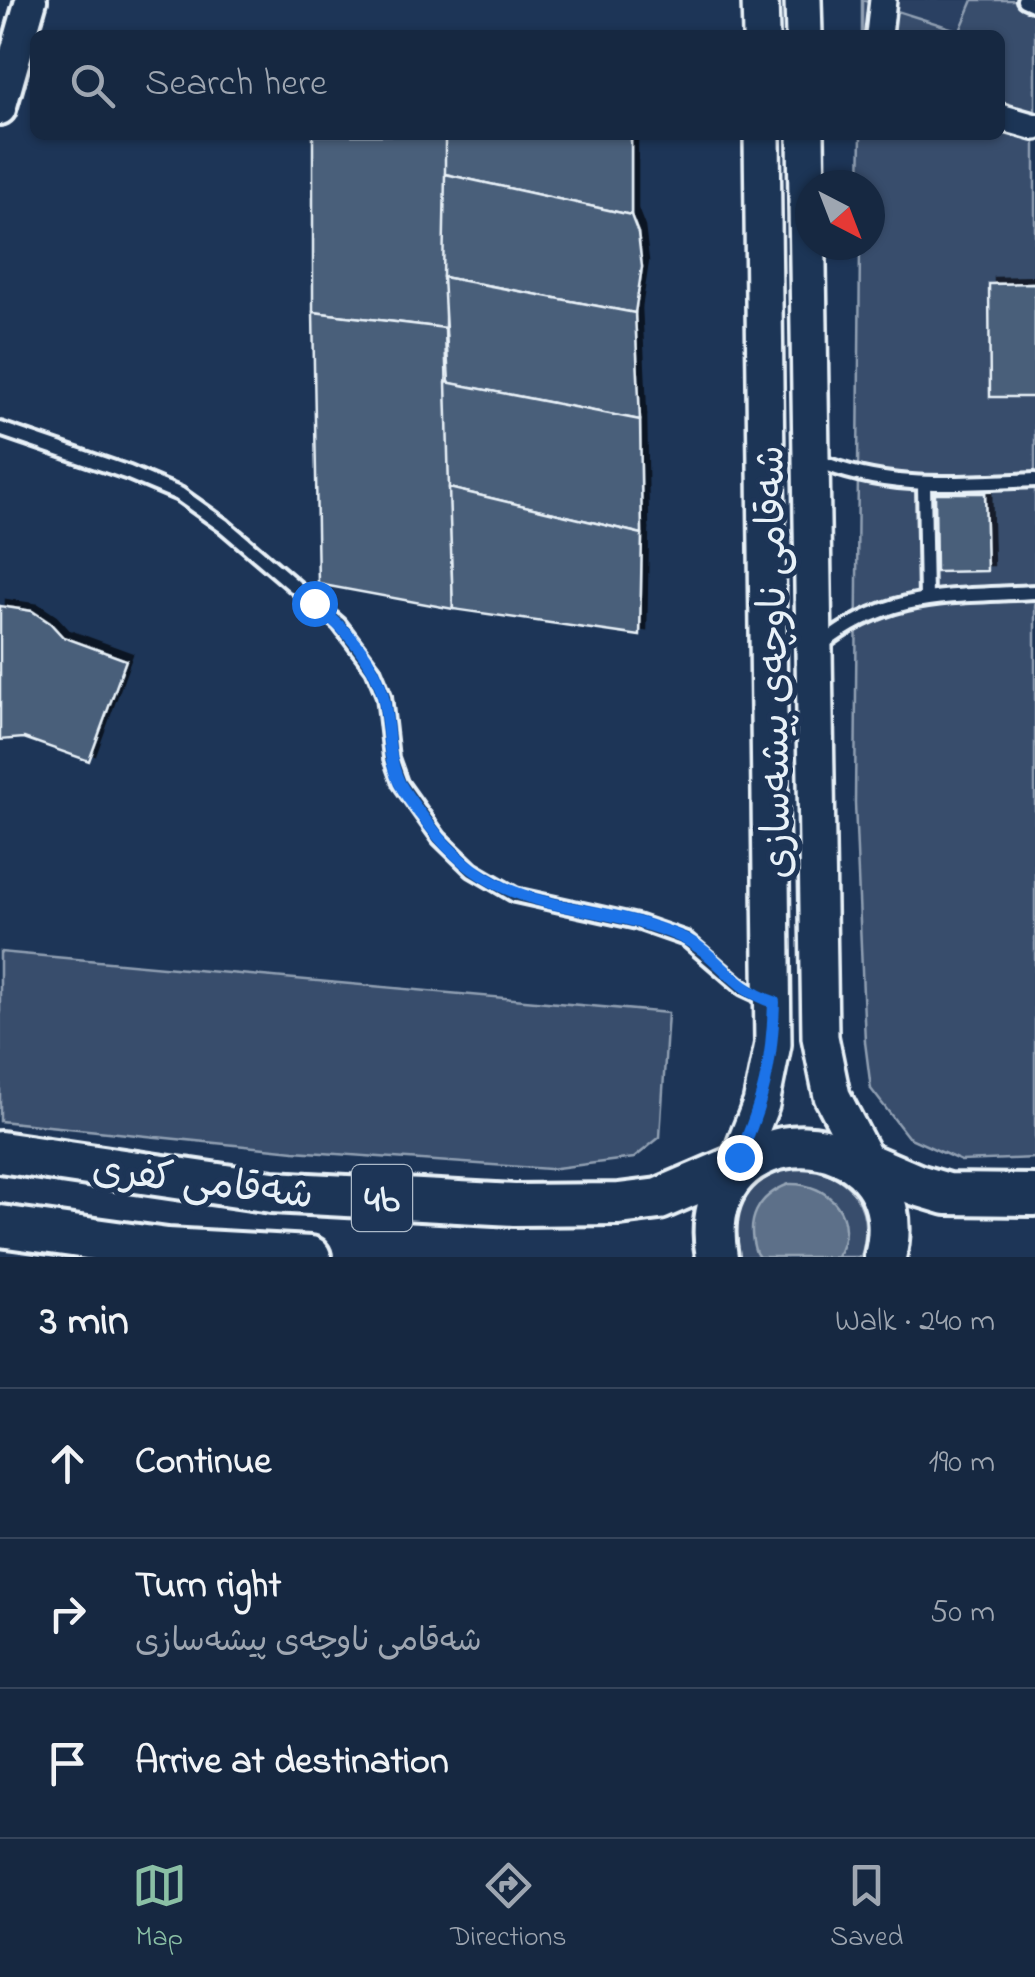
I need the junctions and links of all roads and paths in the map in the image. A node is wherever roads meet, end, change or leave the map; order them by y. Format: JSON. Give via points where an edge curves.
{"nodes":[{"id":1,"x":31,"y":0,"type":"edge"},
{"id":2,"x":760,"y":0,"type":"edge"},
{"id":3,"x":803,"y":0,"type":"edge"},
{"id":4,"x":883,"y":0,"type":"edge"},
{"id":5,"x":760,"y":30,"type":"edge"},
{"id":6,"x":804,"y":30,"type":"edge"},
{"id":7,"x":879,"y":30,"type":"edge"},
{"id":8,"x":0,"y":110,"type":"edge"},
{"id":9,"x":1005,"y":118,"type":"edge"},
{"id":10,"x":1035,"y":127,"type":"edge"},
{"id":11,"x":762,"y":140,"type":"edge"},
{"id":12,"x":806,"y":140,"type":"edge"},
{"id":13,"x":0,"y":429,"type":"edge"},
{"id":14,"x":812,"y":458,"type":"junction"},
{"id":15,"x":1035,"y":480,"type":"edge"},
{"id":16,"x":924,"y":484,"type":"junction"},
{"id":17,"x":1035,"y":592,"type":"edge"},
{"id":18,"x":926,"y":599,"type":"junction"},
{"id":19,"x":814,"y":651,"type":"junction"},
{"id":20,"x":774,"y":1002,"type":"junction"},
{"id":21,"x":0,"y":1152,"type":"edge"},
{"id":22,"x":860,"y":1165,"type":"junction"},
{"id":23,"x":741,"y":1167,"type":"junction"},
{"id":24,"x":1035,"y":1195,"type":"edge"},
{"id":25,"x":0,"y":1226,"type":"edge"},
{"id":26,"x":310,"y":1257,"type":"edge"},
{"id":27,"x":718,"y":1257,"type":"edge"},
{"id":28,"x":884,"y":1257,"type":"edge"}],
"edges":[{"from":1,"to":8,"type":"street"},
{"from":2,"to":5,"type":"main road"},
{"from":3,"to":6,"type":"main road"},
{"from":4,"to":7,"type":"street"},
{"from":9,"to":10,"type":"street"},
{"from":11,"to":20,"type":"main road","name":"شەقامی ناوچەی پیشەسازی"},
{"from":12,"to":14,"type":"main road","name":"شەقامی ناوچەی پیشەسازی"},
{"from":13,"to":20,"type":"lane","via":[[179,494],[339,624],[384,696],[400,783],[438,838],[472,870],[515,894],[686,940],[742,988]]},
{"from":14,"to":16,"type":"lane","via":[[870,478]]},
{"from":14,"to":19,"type":"main road","name":"شەقامی ناوچەی پیشەسازی"},
{"from":15,"to":16,"type":"lane"},
{"from":16,"to":18,"type":"lane"},
{"from":17,"to":18,"type":"lane"},
{"from":18,"to":19,"type":"lane","via":[[876,612]]},
{"from":19,"to":22,"type":"main road","name":"شەقامی ناوچەی پیشەسازی","via":[[820,1037],[832,1096]]},
{"from":20,"to":23,"type":"main road","name":"شەقامی ناوچەی پیشەسازی","via":[[772,1055]]},
{"from":21,"to":23,"type":"highway","name":"شەقامی کفری","number":"4b","via":[[272,1192],[514,1205],[659,1199]]},
{"from":22,"to":23,"type":"highway","name":"شەقامی کفری","via":[[810,1144],[791,1144]]},
{"from":22,"to":24,"type":"highway","via":[[947,1194]]},
{"from":22,"to":28,"type":"highway","via":[[888,1219]]},
{"from":23,"to":27,"type":"highway","via":[[719,1202]]},
{"from":25,"to":26,"type":"highway","name":"شەقامی کفری","number":"4b","via":[[167,1249]]}]}
